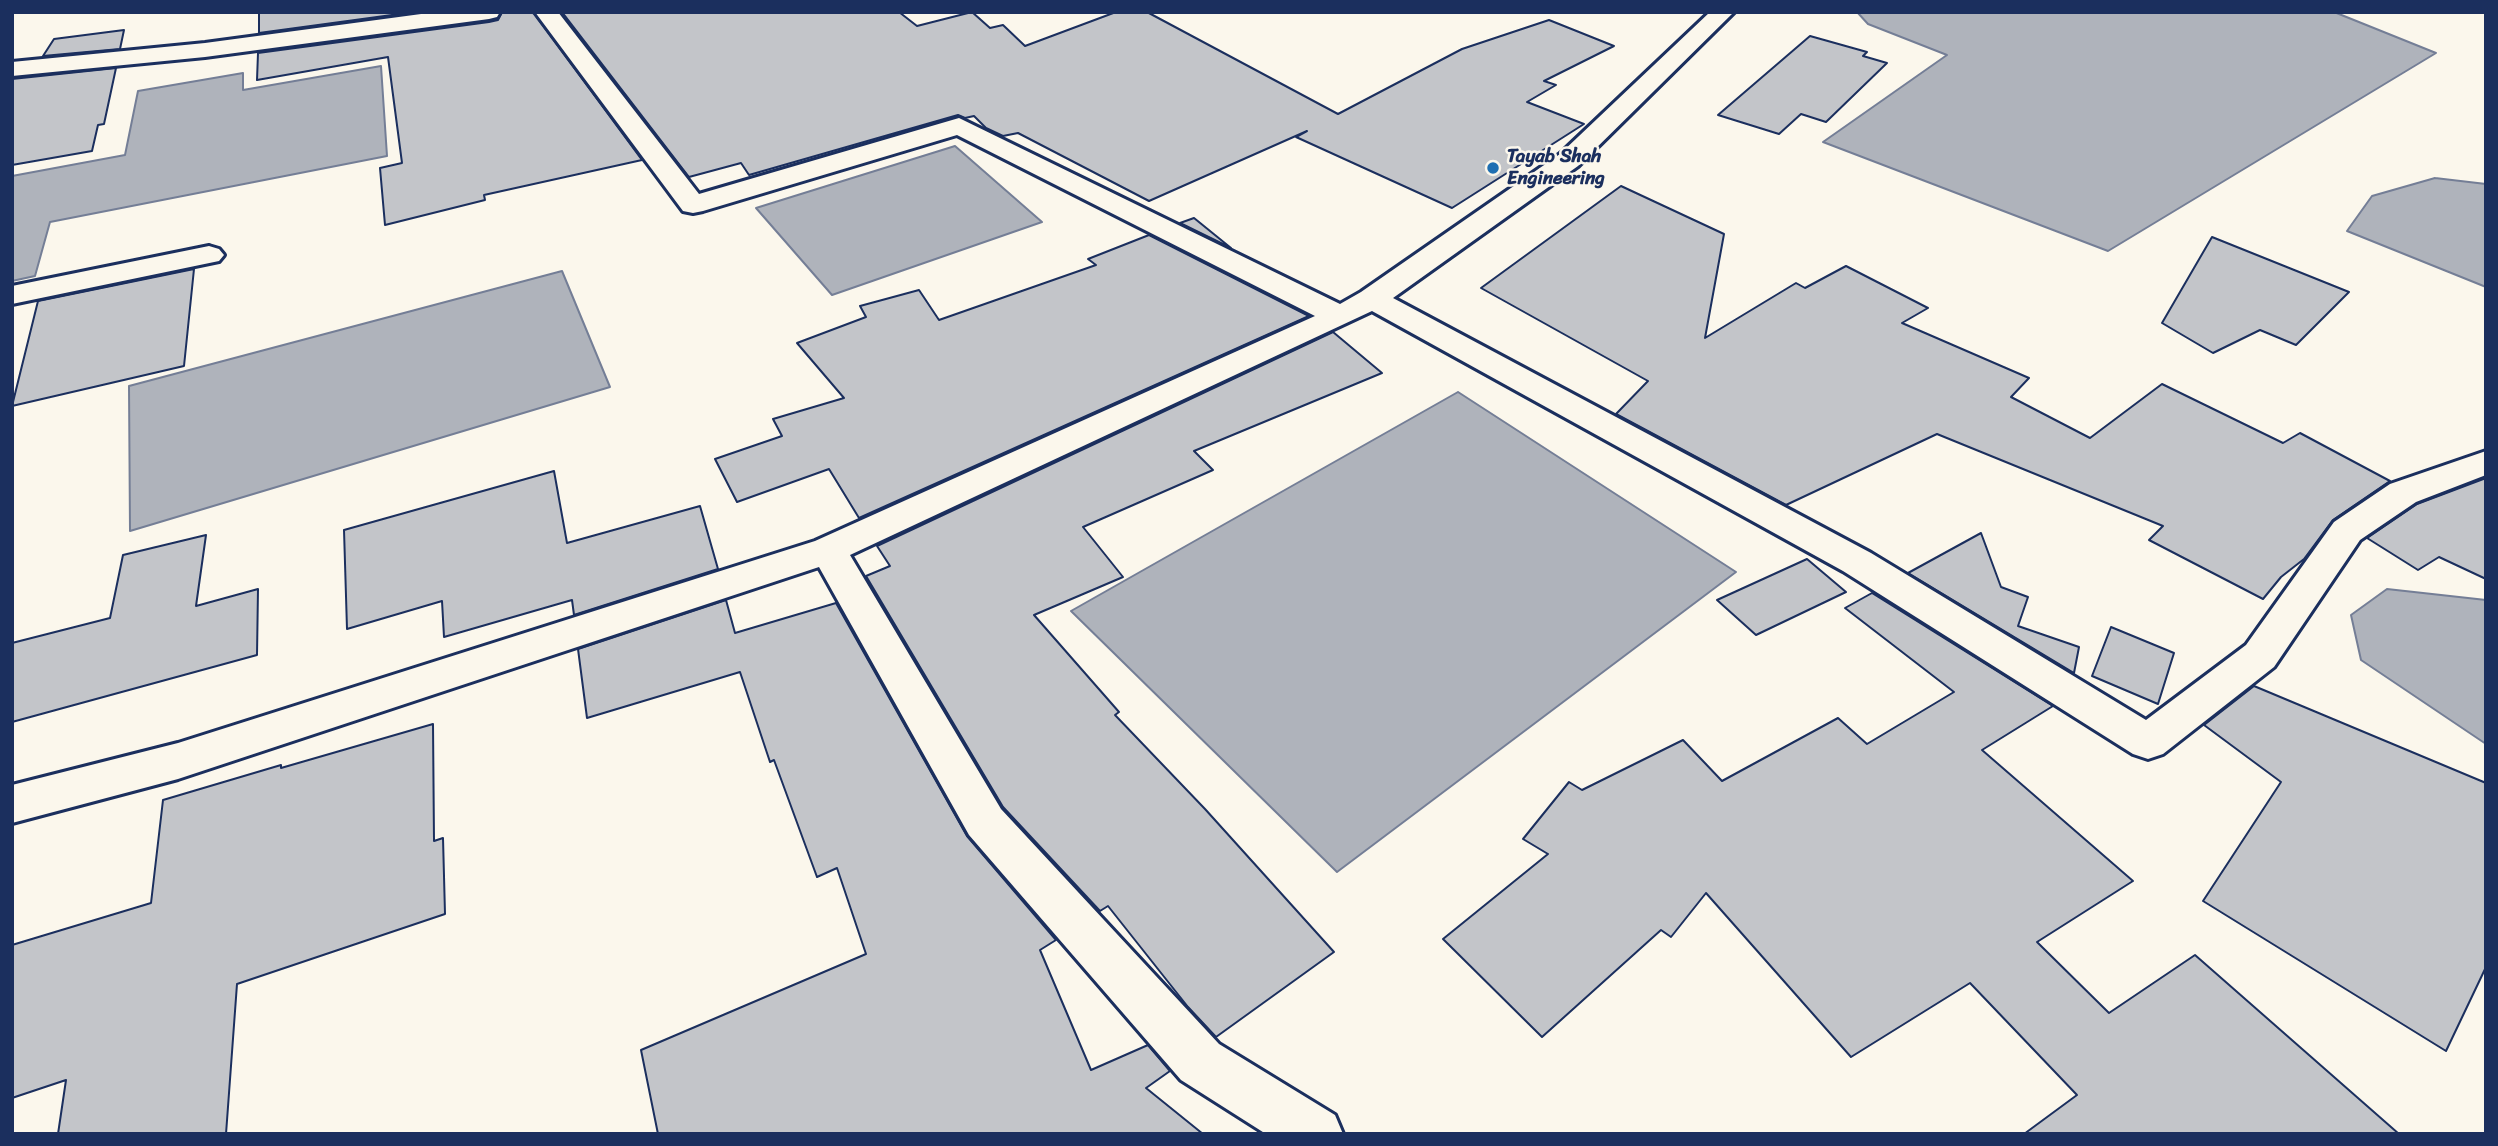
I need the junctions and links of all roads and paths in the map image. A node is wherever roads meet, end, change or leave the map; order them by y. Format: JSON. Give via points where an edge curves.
{"nodes":[{"id":1,"x":489,"y":12,"type":"edge"},
{"id":2,"x":546,"y":12,"type":"edge"},
{"id":3,"x":1723,"y":12,"type":"edge"},
{"id":4,"x":12,"y":68,"type":"edge"},
{"id":5,"x":209,"y":256,"type":"dead end"},
{"id":6,"x":12,"y":295,"type":"edge"},
{"id":7,"x":1372,"y":299,"type":"junction"},
{"id":8,"x":1340,"y":316,"type":"junction"},
{"id":9,"x":2486,"y":462,"type":"edge"},
{"id":10,"x":828,"y":550,"type":"junction"},
{"id":11,"x":12,"y":804,"type":"edge"},
{"id":12,"x":1315,"y":1134,"type":"edge"}],
"edges":[{"from":1,"to":4,"type":"street","via":[[205,50]]},
{"from":2,"to":8,"type":"street","via":[[693,205],[959,126]]},
{"from":3,"to":7,"type":"street","via":[[1569,160]]},
{"from":5,"to":6,"type":"street"},
{"from":7,"to":8,"type":"street"},
{"from":7,"to":9,"type":"street","via":[[1857,562],[2147,742],[2260,656],[2347,531],[2403,493]]},
{"from":8,"to":10,"type":"street"},
{"from":10,"to":11,"type":"street","via":[[178,761]]},
{"from":10,"to":12,"type":"street","via":[[985,822],[1200,1062]]}]}
